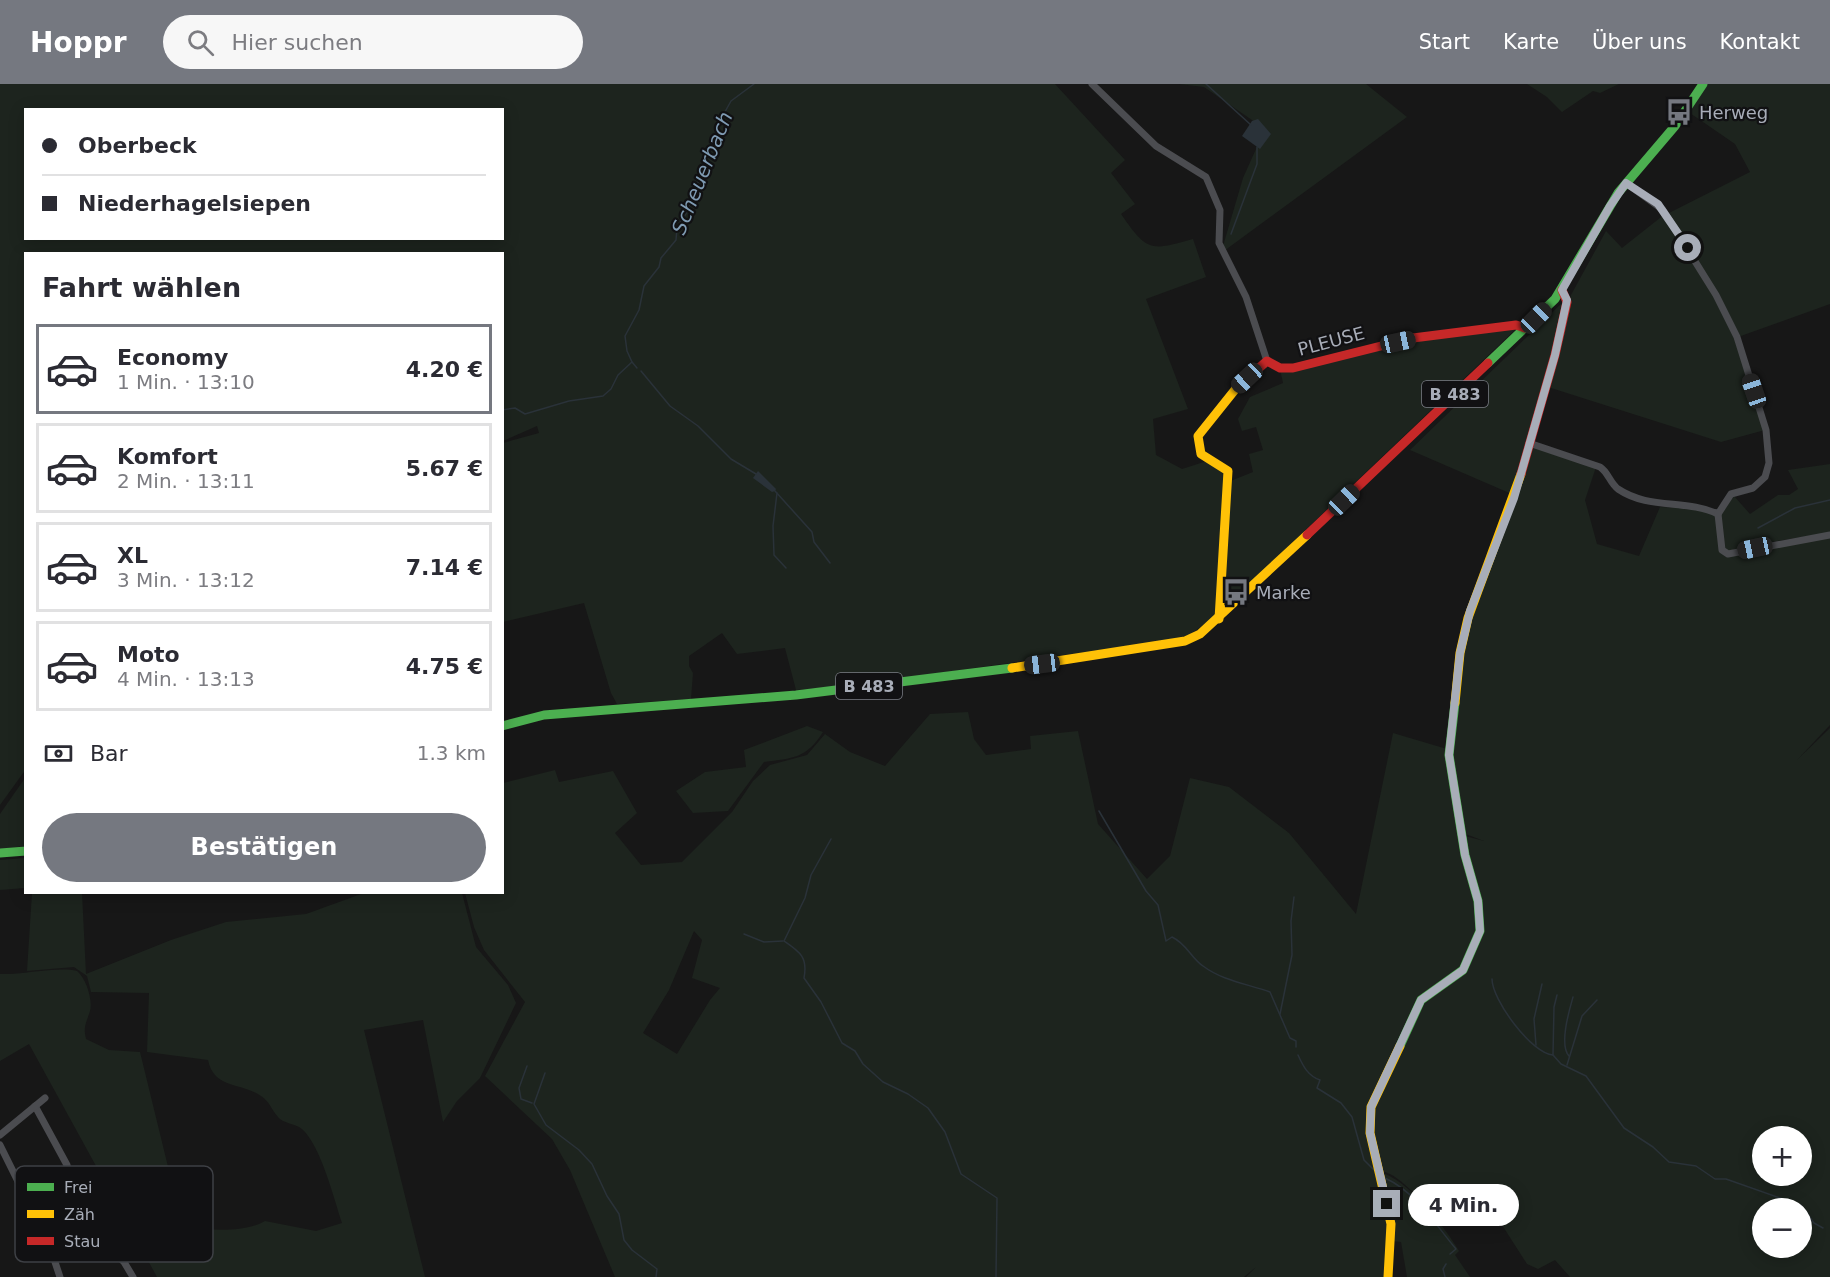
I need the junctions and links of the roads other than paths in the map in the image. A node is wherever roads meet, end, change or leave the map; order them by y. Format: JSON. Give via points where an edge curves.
{"nodes":[{"id":1,"x":1092,"y":84,"type":"edge"},
{"id":2,"x":1703,"y":84,"type":"edge"},
{"id":3,"x":1626,"y":183,"type":"junction"},
{"id":4,"x":1562,"y":290,"type":"junction"},
{"id":5,"x":1525,"y":328,"type":"junction"},
{"id":6,"x":1267,"y":361,"type":"junction"},
{"id":7,"x":1529,"y":443,"type":"junction"},
{"id":8,"x":1718,"y":514,"type":"junction"},
{"id":9,"x":1830,"y":535,"type":"edge"},
{"id":10,"x":1219,"y":619,"type":"junction"},
{"id":11,"x":504,"y":725,"type":"edge"},
{"id":12,"x":24,"y":851,"type":"edge"},
{"id":13,"x":0,"y":853,"type":"edge"},
{"id":14,"x":45,"y":1098,"type":"dead end"},
{"id":15,"x":34,"y":1106,"type":"junction"},
{"id":16,"x":0,"y":1135,"type":"edge"},
{"id":17,"x":0,"y":1145,"type":"edge"},
{"id":18,"x":67,"y":1166,"type":"edge"},
{"id":19,"x":15,"y":1175,"type":"edge"},
{"id":20,"x":55,"y":1262,"type":"edge"},
{"id":21,"x":124,"y":1262,"type":"edge"},
{"id":22,"x":60,"y":1277,"type":"edge"},
{"id":23,"x":133,"y":1277,"type":"edge"},
{"id":24,"x":1388,"y":1277,"type":"edge"}],
"edges":[{"from":1,"to":6,"type":"street","via":[[1156,146],[1206,177],[1220,210],[1219,243],[1246,297]]},
{"from":2,"to":3,"type":"street","number":"B 483","via":[[1675,126]]},
{"from":3,"to":4,"type":"street","number":"B 483"},
{"from":3,"to":8,"type":"street","via":[[1663,210],[1716,295],[1737,337],[1766,429],[1769,463],[1765,477],[1753,488],[1731,494]]},
{"from":4,"to":5,"type":"street","number":"B 483"},
{"from":4,"to":7,"type":"street","via":[[1567,300],[1561,330]]},
{"from":5,"to":6,"type":"street","name":"PLEUSE","via":[[1510,326],[1413,338],[1293,368],[1280,368]]},
{"from":5,"to":10,"type":"street","number":"B 483"},
{"from":6,"to":10,"type":"street","via":[[1238,386],[1198,435],[1201,454],[1228,471]]},
{"from":7,"to":8,"type":"street","via":[[1600,467],[1617,488],[1656,504],[1702,508]]},
{"from":7,"to":24,"type":"street","via":[[1514,498],[1464,631],[1449,740],[1480,931],[1463,970],[1421,1000],[1375,1099],[1369,1123],[1391,1224]]},
{"from":8,"to":9,"type":"street","via":[[1722,550],[1728,554]]},
{"from":10,"to":11,"type":"street","number":"B 483","via":[[1185,641],[1071,660],[796,695],[544,715]]},
{"from":12,"to":13,"type":"street"},
{"from":14,"to":15,"type":"street"},
{"from":15,"to":16,"type":"street"},
{"from":15,"to":18,"type":"street"},
{"from":17,"to":19,"type":"street"},
{"from":20,"to":22,"type":"street"},
{"from":21,"to":23,"type":"street"}]}
